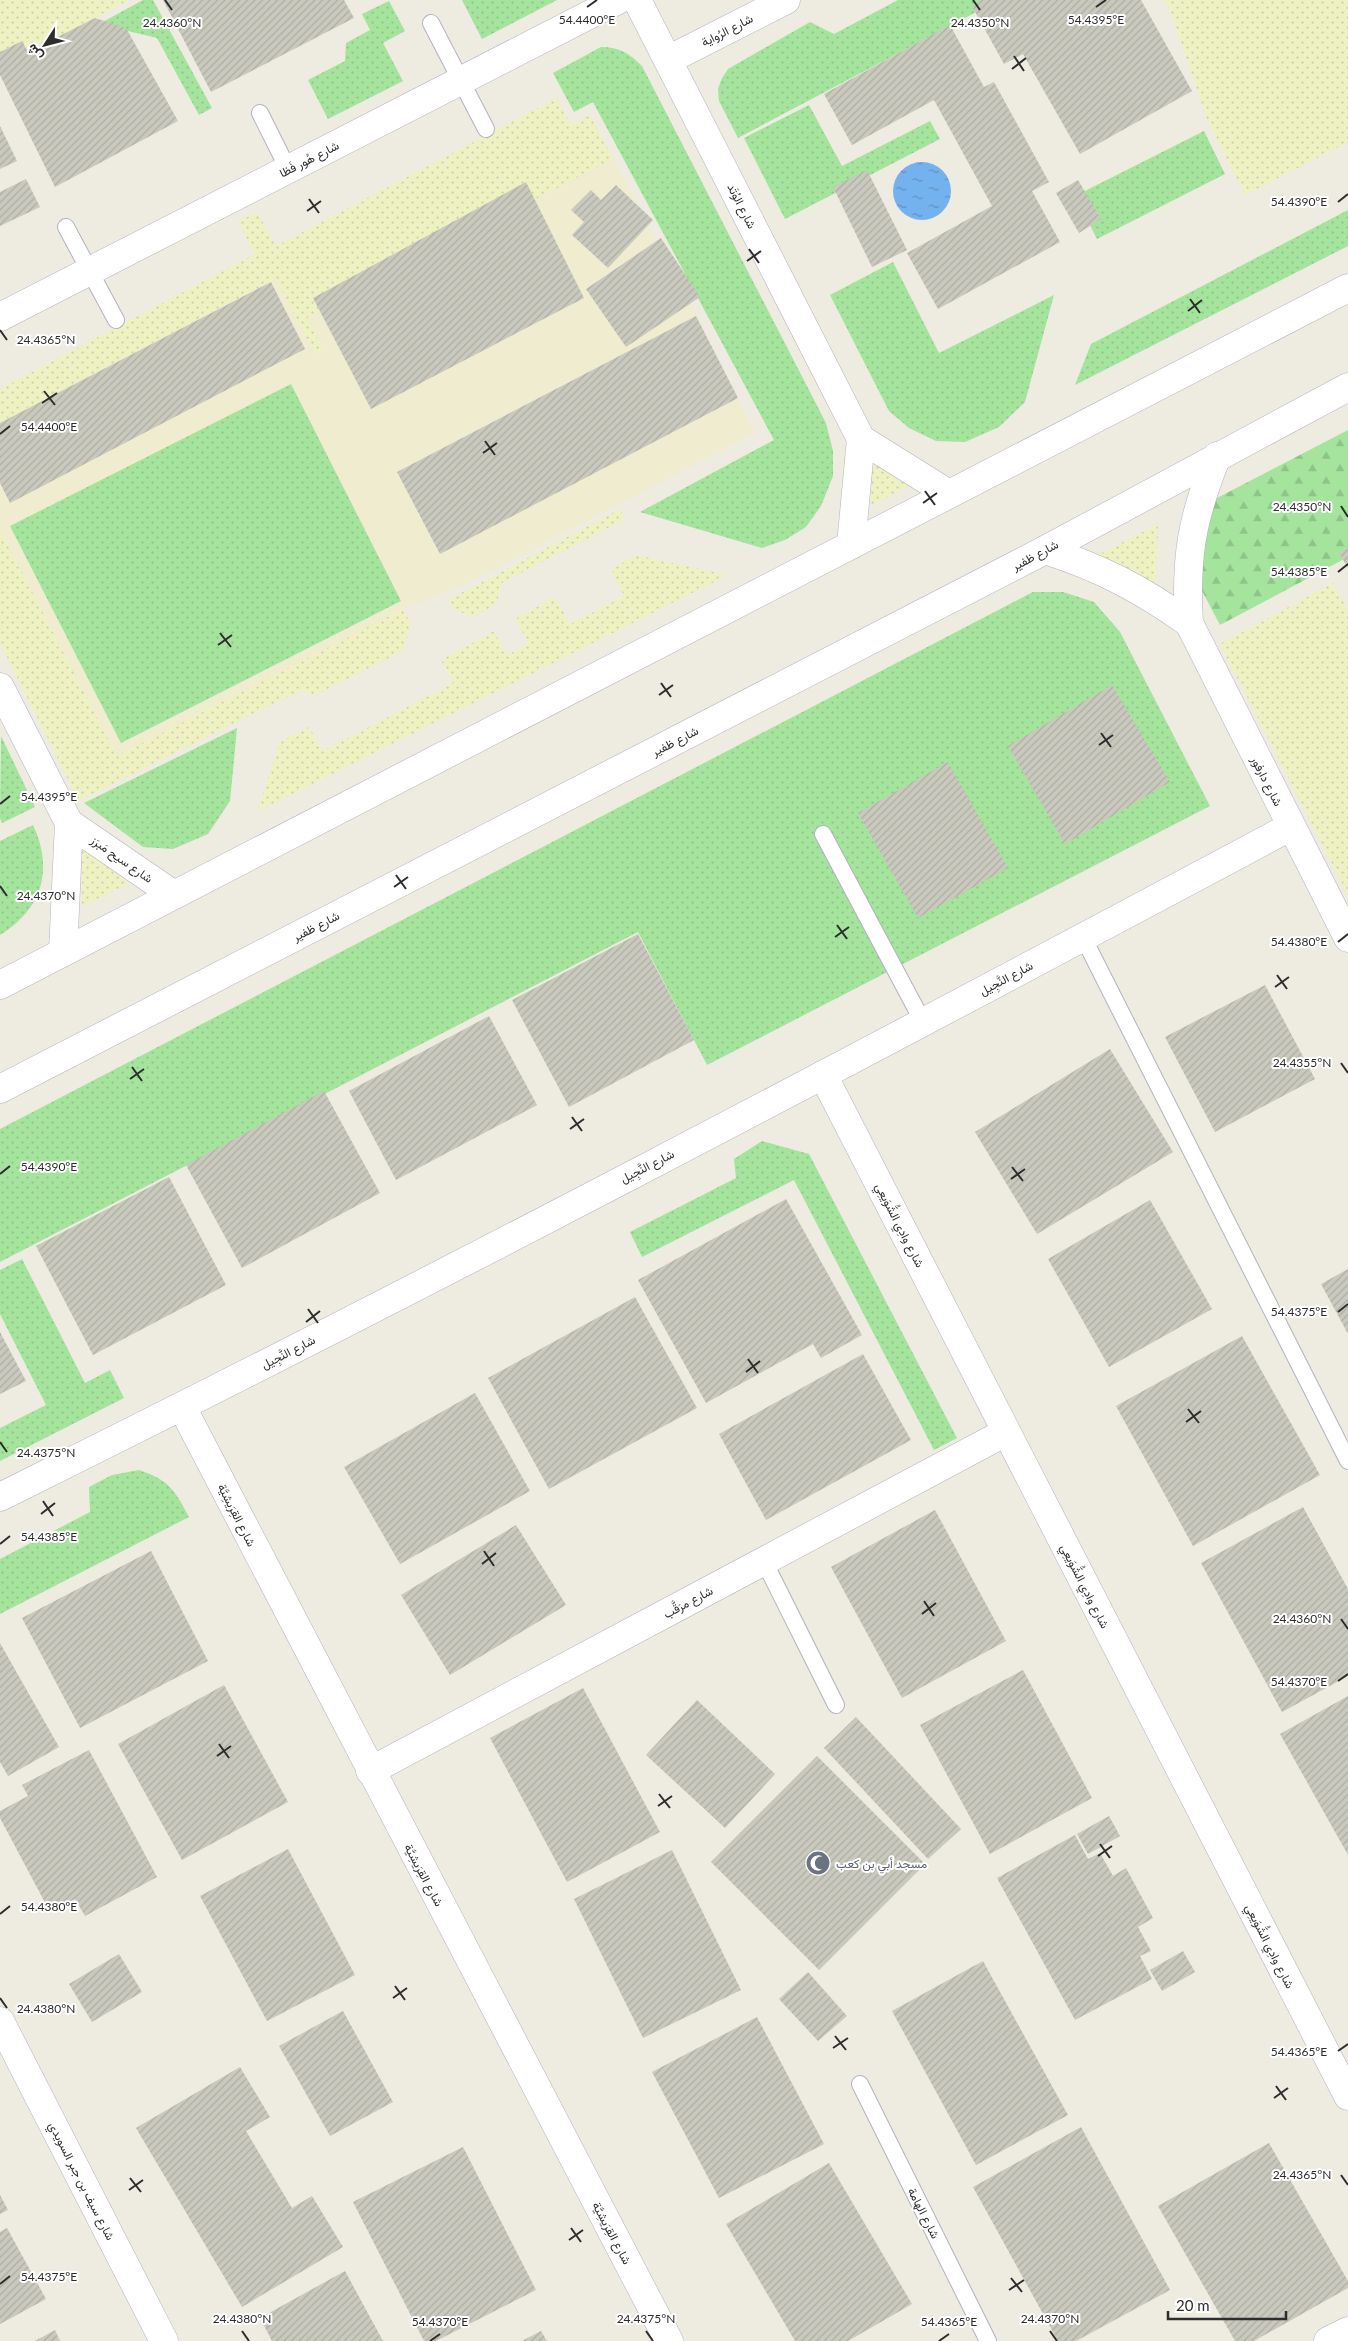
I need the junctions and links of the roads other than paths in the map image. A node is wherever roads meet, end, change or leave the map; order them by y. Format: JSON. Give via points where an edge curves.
{"nodes":[{"id":1,"x":618,"y":0,"type":"edge"},
{"id":2,"x":636,"y":0,"type":"edge"},
{"id":3,"x":786,"y":0,"type":"edge"},
{"id":4,"x":431,"y":23,"type":"dead end"},
{"id":5,"x":668,"y":60,"type":"junction"},
{"id":6,"x":461,"y":81,"type":"junction"},
{"id":7,"x":260,"y":113,"type":"dead end"},
{"id":8,"x":486,"y":129,"type":"dead end"},
{"id":9,"x":288,"y":170,"type":"junction"},
{"id":10,"x":66,"y":227,"type":"dead end"},
{"id":11,"x":90,"y":271,"type":"junction"},
{"id":12,"x":1348,"y":288,"type":"edge"},
{"id":13,"x":0,"y":317,"type":"edge"},
{"id":14,"x":116,"y":320,"type":"dead end"},
{"id":15,"x":1348,"y":387,"type":"edge"},
{"id":16,"x":861,"y":439,"type":"junction"},
{"id":17,"x":1217,"y":456,"type":"junction"},
{"id":18,"x":950,"y":494,"type":"junction"},
{"id":19,"x":851,"y":545,"type":"junction"},
{"id":20,"x":1045,"y":550,"type":"junction"},
{"id":21,"x":1189,"y":623,"type":"junction"},
{"id":22,"x":0,"y":687,"type":"edge"},
{"id":23,"x":69,"y":823,"type":"junction"},
{"id":24,"x":1290,"y":827,"type":"junction"},
{"id":25,"x":824,"y":834,"type":"dead end"},
{"id":26,"x":174,"y":895,"type":"junction"},
{"id":27,"x":1083,"y":937,"type":"junction"},
{"id":28,"x":1348,"y":938,"type":"edge"},
{"id":29,"x":63,"y":952,"type":"junction"},
{"id":30,"x":0,"y":985,"type":"edge"},
{"id":31,"x":923,"y":1022,"type":"junction"},
{"id":32,"x":822,"y":1075,"type":"junction"},
{"id":33,"x":0,"y":1090,"type":"edge"},
{"id":34,"x":182,"y":1407,"type":"junction"},
{"id":35,"x":1006,"y":1432,"type":"junction"},
{"id":36,"x":1348,"y":1461,"type":"edge"},
{"id":37,"x":0,"y":1497,"type":"edge"},
{"id":38,"x":764,"y":1561,"type":"junction"},
{"id":39,"x":836,"y":1704,"type":"dead end"},
{"id":40,"x":370,"y":1771,"type":"junction"},
{"id":41,"x":0,"y":2021,"type":"edge"},
{"id":42,"x":860,"y":2084,"type":"dead end"},
{"id":43,"x":1348,"y":2096,"type":"edge"},
{"id":44,"x":1348,"y":2331,"type":"edge"},
{"id":45,"x":164,"y":2341,"type":"edge"},
{"id":46,"x":669,"y":2341,"type":"edge"},
{"id":47,"x":988,"y":2341,"type":"edge"},
{"id":48,"x":1328,"y":2341,"type":"edge"}],
"edges":[{"from":1,"to":6,"type":"street","name":"شارع هُور فَظا"},
{"from":2,"to":5,"type":"street","name":"شارع الوُتَد"},
{"from":3,"to":5,"type":"street","name":"شارع الرُواية"},
{"from":4,"to":6,"type":"lane"},
{"from":5,"to":16,"type":"street","name":"شارع الوُتَد"},
{"from":6,"to":8,"type":"lane"},
{"from":6,"to":9,"type":"street","name":"شارع هُور فَظا"},
{"from":7,"to":9,"type":"lane"},
{"from":9,"to":11,"type":"street","name":"شارع هُور فَظا"},
{"from":10,"to":11,"type":"lane"},
{"from":11,"to":13,"type":"street","name":"شارع هُور فَظا"},
{"from":11,"to":14,"type":"lane"},
{"from":12,"to":18,"type":"street"},
{"from":15,"to":17,"type":"street","name":"شارع ظفير"},
{"from":16,"to":18,"type":"street"},
{"from":16,"to":19,"type":"street"},
{"from":17,"to":20,"type":"street","name":"شارع ظفير"},
{"from":17,"to":21,"type":"street","name":"شارع دارفور","via":[[1201,496],[1191,537],[1186,580]]},
{"from":18,"to":19,"type":"street"},
{"from":19,"to":26,"type":"street"},
{"from":20,"to":21,"type":"street","name":"شارع دارفور","via":[[1120,579]]},
{"from":20,"to":33,"type":"street","name":"شارع ظفير"},
{"from":21,"to":24,"type":"street","name":"شارع دارفور"},
{"from":22,"to":23,"type":"street","name":"شارع سيح مَبرَز"},
{"from":23,"to":26,"type":"street","name":"شارع سيح مَبرَز"},
{"from":23,"to":29,"type":"street","name":"شارع سيح مَبرَز"},
{"from":24,"to":27,"type":"street","name":"شارع النَّجِيل"},
{"from":24,"to":28,"type":"street","name":"شارع دارفور"},
{"from":25,"to":31,"type":"lane"},
{"from":26,"to":29,"type":"street"},
{"from":27,"to":31,"type":"street","name":"شارع النَّجِيل"},
{"from":27,"to":36,"type":"lane"},
{"from":29,"to":30,"type":"street"},
{"from":31,"to":32,"type":"street","name":"شارع النَّجِيل"},
{"from":32,"to":34,"type":"street","name":"شارع النَّجِيل"},
{"from":32,"to":35,"type":"street","name":"شارع وادِي الشُّوَيعِي"},
{"from":34,"to":37,"type":"street","name":"شارع النَّجِيل"},
{"from":34,"to":40,"type":"street","name":"شارع القِرَيشِيَّة"},
{"from":35,"to":38,"type":"street","name":"شارع مرَقَّب"},
{"from":35,"to":43,"type":"street","name":"شارع وادِي الشُّوَيعِي"},
{"from":38,"to":39,"type":"lane"},
{"from":38,"to":40,"type":"street","name":"شارع مرَقَّب"},
{"from":40,"to":46,"type":"street","name":"شارع القِرَيشِيَّة"},
{"from":41,"to":45,"type":"street","name":"شارع سيف بن جبر السويدي"},
{"from":42,"to":47,"type":"lane","name":"شارع الهامة"},
{"from":44,"to":48,"type":"street"}]}
